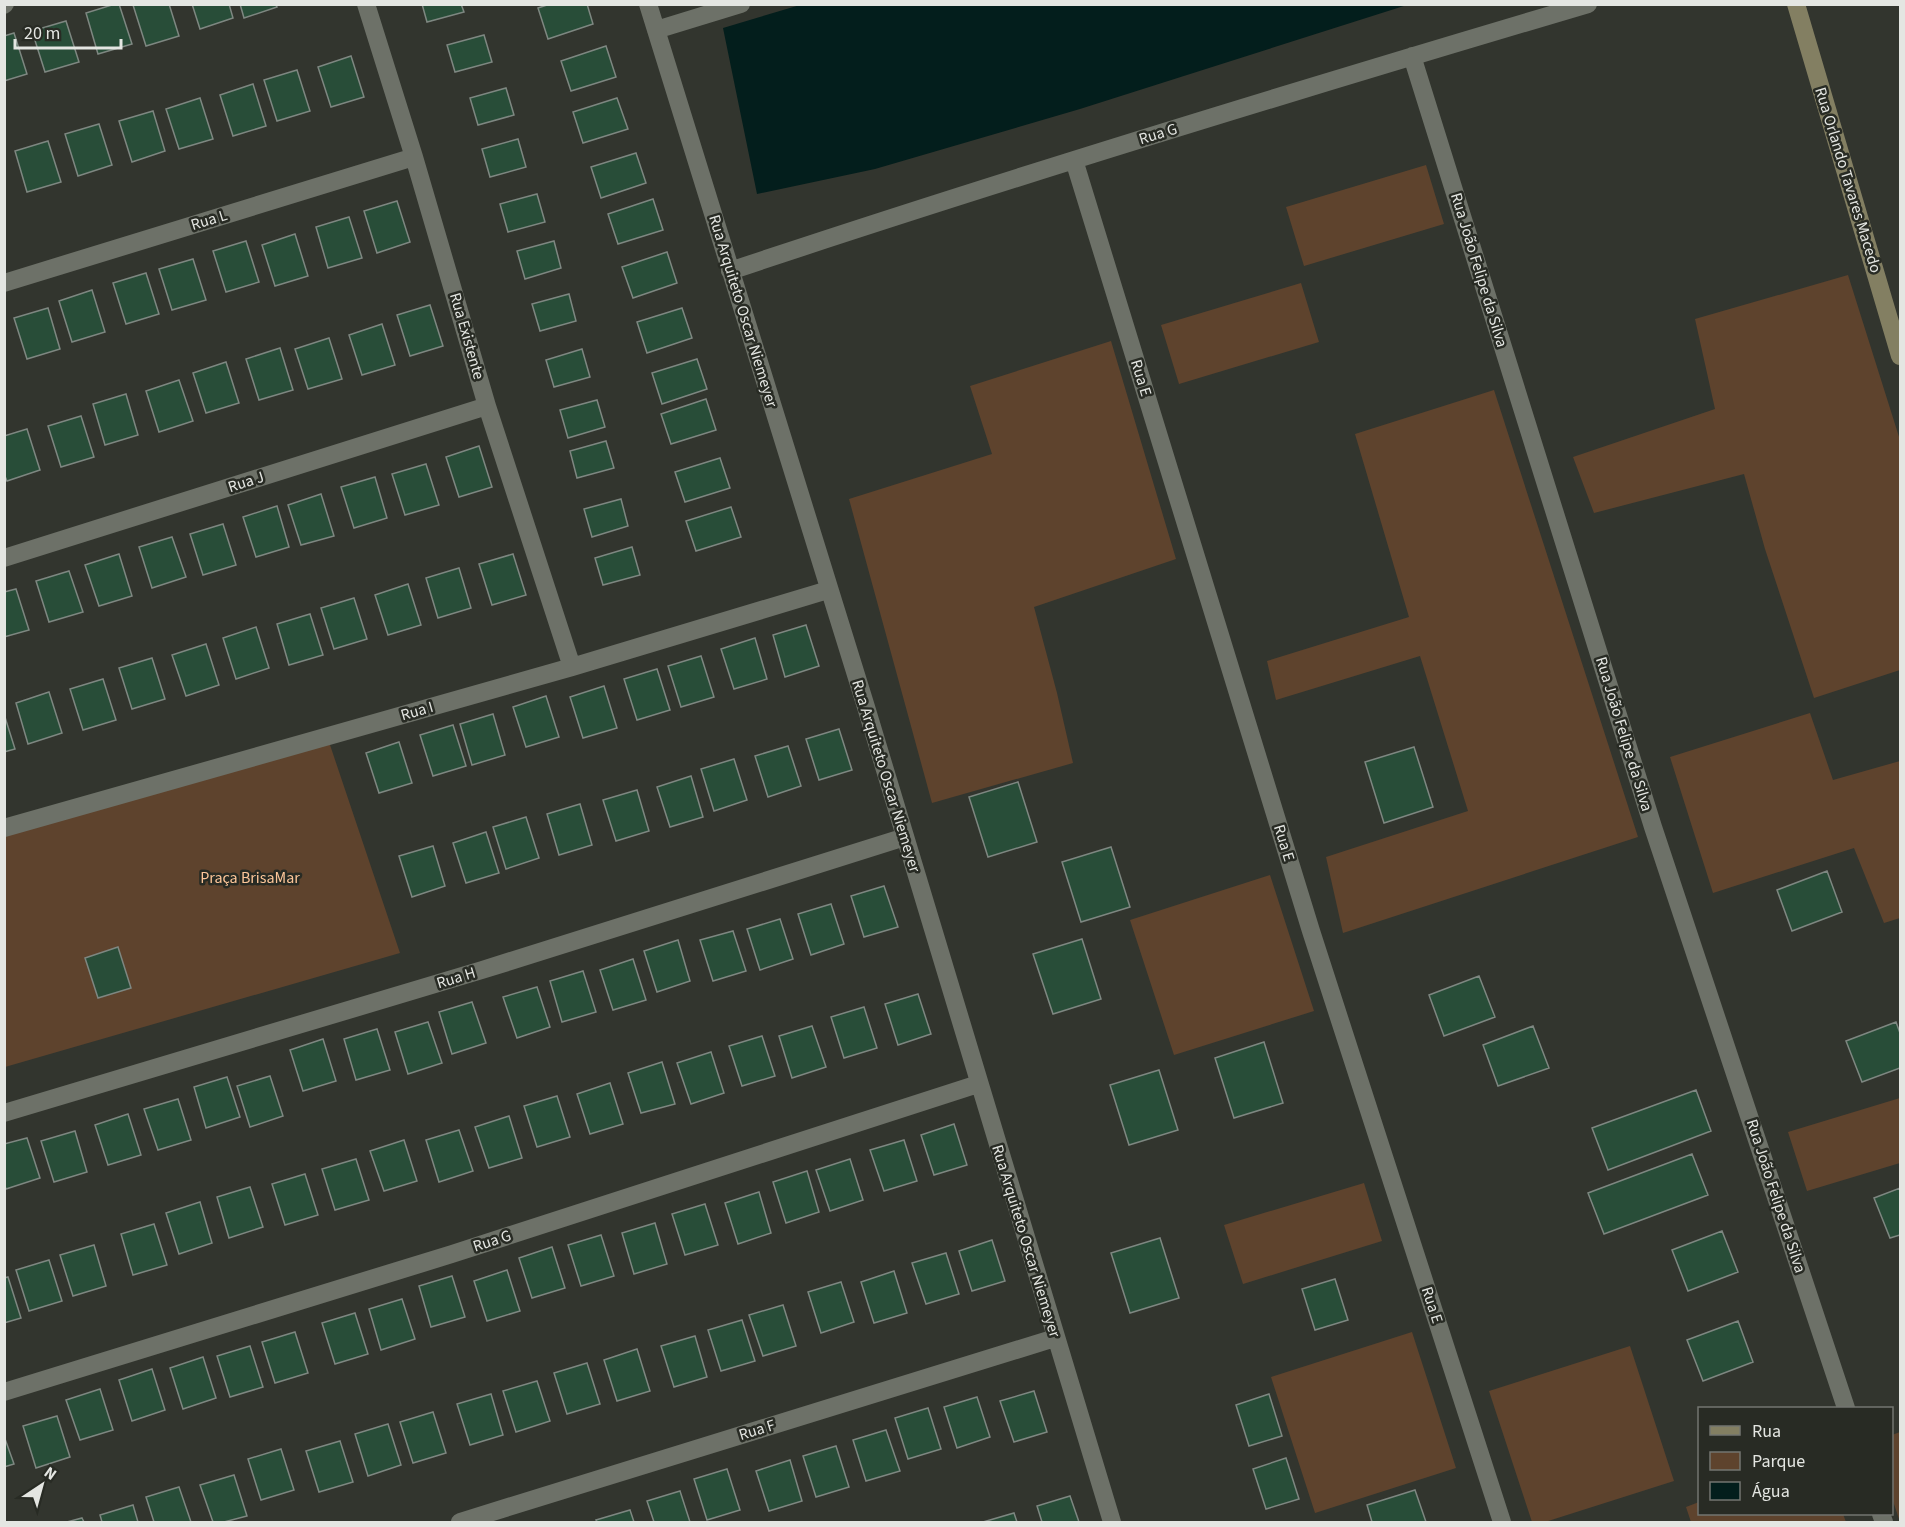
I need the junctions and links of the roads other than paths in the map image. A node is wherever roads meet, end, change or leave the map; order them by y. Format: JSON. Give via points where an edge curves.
{"nodes":[{"id":1,"x":366,"y":4,"type":"edge"},
{"id":2,"x":648,"y":4,"type":"edge"},
{"id":3,"x":741,"y":4,"type":"edge"},
{"id":4,"x":1588,"y":4,"type":"edge"},
{"id":5,"x":1796,"y":4,"type":"edge"},
{"id":6,"x":656,"y":30,"type":"junction"},
{"id":7,"x":1412,"y":56,"type":"junction"},
{"id":8,"x":414,"y":157,"type":"junction"},
{"id":9,"x":1074,"y":160,"type":"junction"},
{"id":10,"x":730,"y":271,"type":"junction"},
{"id":11,"x":4,"y":283,"type":"edge"},
{"id":12,"x":1900,"y":356,"type":"edge"},
{"id":13,"x":487,"y":406,"type":"junction"},
{"id":14,"x":4,"y":558,"type":"edge"},
{"id":15,"x":828,"y":590,"type":"junction"},
{"id":16,"x":572,"y":667,"type":"junction"},
{"id":17,"x":4,"y":828,"type":"edge"},
{"id":18,"x":905,"y":837,"type":"junction"},
{"id":19,"x":978,"y":1084,"type":"junction"},
{"id":20,"x":4,"y":1113,"type":"edge"},
{"id":21,"x":1055,"y":1338,"type":"junction"},
{"id":22,"x":4,"y":1392,"type":"edge"},
{"id":23,"x":1846,"y":1407,"type":"edge"},
{"id":24,"x":460,"y":1522,"type":"edge"},
{"id":25,"x":1112,"y":1522,"type":"edge"},
{"id":26,"x":1502,"y":1522,"type":"edge"}],
"edges":[{"from":1,"to":8,"type":"street","name":"Rua Existente"},
{"from":2,"to":6,"type":"street","name":"Rua Arquiteto Oscar Niemeyer"},
{"from":3,"to":6,"type":"street"},
{"from":4,"to":7,"type":"street","name":"Rua G"},
{"from":5,"to":12,"type":"street","name":"Rua Orlando Tavares Macedo"},
{"from":6,"to":10,"type":"street","name":"Rua Arquiteto Oscar Niemeyer"},
{"from":7,"to":9,"type":"street","name":"Rua G"},
{"from":7,"to":23,"type":"street","name":"Rua João Felipe da Silva","via":[[1653,827]]},
{"from":8,"to":11,"type":"street","name":"Rua L"},
{"from":8,"to":13,"type":"street","name":"Rua Existente"},
{"from":9,"to":10,"type":"street","name":"Rua G"},
{"from":9,"to":26,"type":"street","name":"Rua E","via":[[1308,920]]},
{"from":10,"to":15,"type":"street","name":"Rua Arquiteto Oscar Niemeyer"},
{"from":13,"to":14,"type":"street","name":"Rua J"},
{"from":13,"to":16,"type":"street","name":"Rua Existente"},
{"from":15,"to":16,"type":"street","name":"Rua I"},
{"from":15,"to":18,"type":"street","name":"Rua Arquiteto Oscar Niemeyer"},
{"from":16,"to":17,"type":"street","name":"Rua I"},
{"from":18,"to":19,"type":"street","name":"Rua Arquiteto Oscar Niemeyer"},
{"from":18,"to":20,"type":"street","name":"Rua H"},
{"from":19,"to":21,"type":"street","name":"Rua Arquiteto Oscar Niemeyer"},
{"from":19,"to":22,"type":"street","name":"Rua G","via":[[452,1254]]},
{"from":21,"to":24,"type":"street","name":"Rua F"},
{"from":21,"to":25,"type":"street","name":"Rua Arquiteto Oscar Niemeyer"}]}
